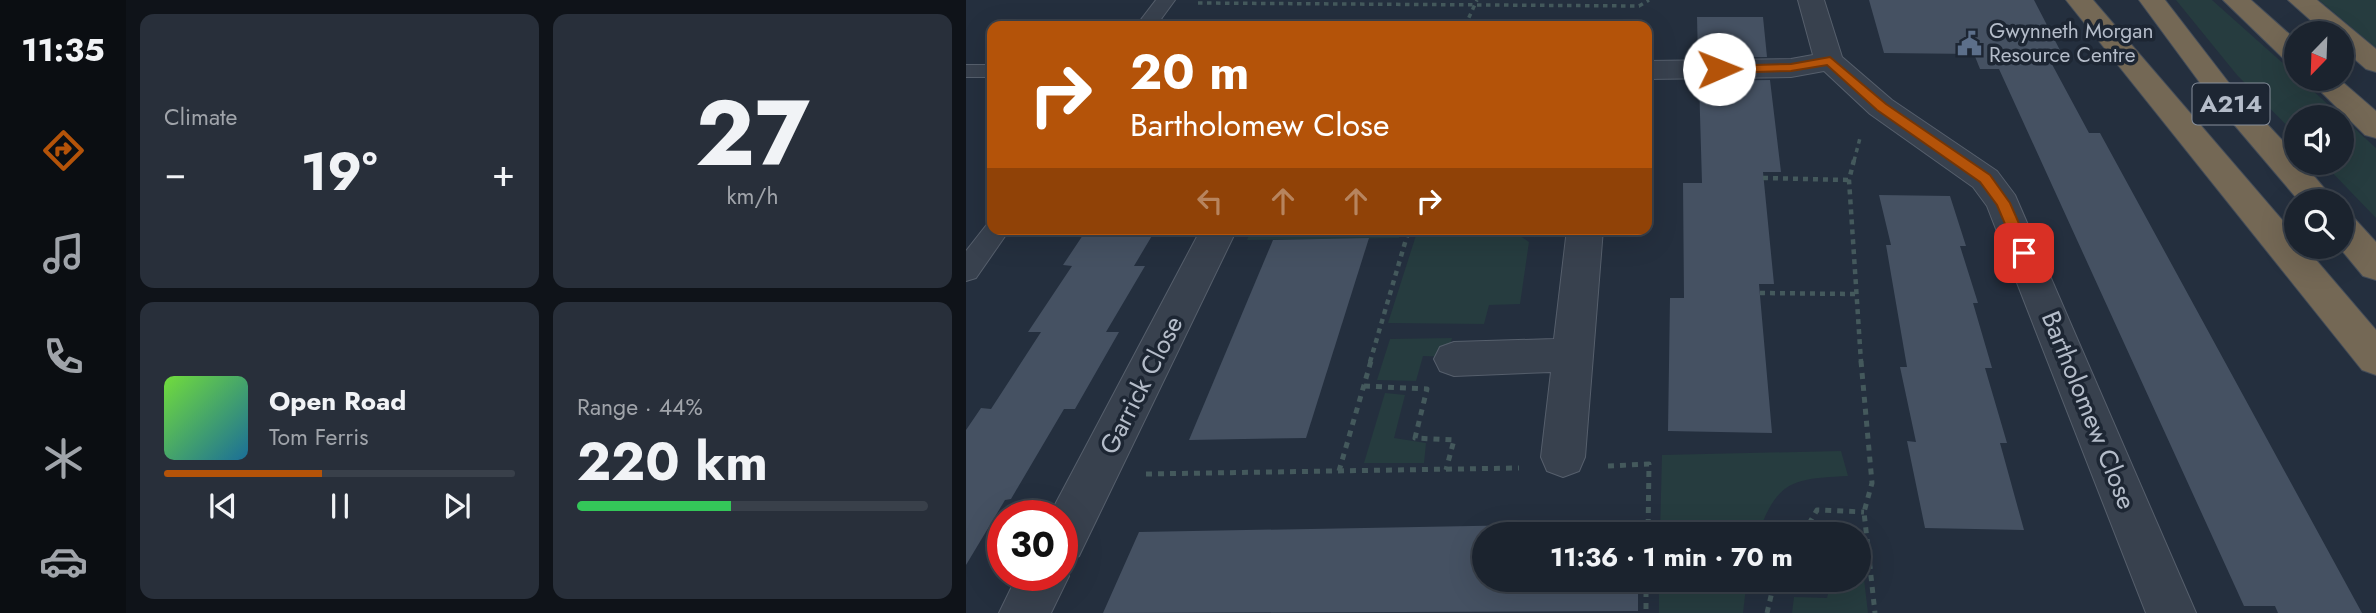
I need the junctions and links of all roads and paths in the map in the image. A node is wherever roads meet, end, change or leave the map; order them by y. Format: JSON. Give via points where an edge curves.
{"nodes":[{"id":1,"x":1166,"y":0,"type":"edge"},
{"id":2,"x":1312,"y":0,"type":"edge"},
{"id":3,"x":1359,"y":0,"type":"edge"},
{"id":4,"x":1477,"y":0,"type":"edge"},
{"id":5,"x":1596,"y":0,"type":"edge"},
{"id":6,"x":1649,"y":0,"type":"edge"},
{"id":7,"x":1811,"y":0,"type":"edge"},
{"id":8,"x":2079,"y":0,"type":"edge"},
{"id":9,"x":2152,"y":0,"type":"edge"},
{"id":10,"x":2236,"y":0,"type":"edge"},
{"id":11,"x":2301,"y":0,"type":"edge"},
{"id":12,"x":1201,"y":2,"type":"edge"},
{"id":13,"x":1595,"y":5,"type":"junction"},
{"id":14,"x":1309,"y":6,"type":"junction"},
{"id":15,"x":1356,"y":6,"type":"junction"},
{"id":16,"x":1474,"y":7,"type":"junction"},
{"id":17,"x":1150,"y":21,"type":"edge"},
{"id":18,"x":1467,"y":21,"type":"edge"},
{"id":19,"x":2326,"y":21,"type":"edge"},
{"id":20,"x":2284,"y":44,"type":"edge"},
{"id":21,"x":2354,"y":45,"type":"edge"},
{"id":22,"x":1830,"y":61,"type":"junction"},
{"id":23,"x":2376,"y":63,"type":"edge"},
{"id":24,"x":1652,"y":70,"type":"edge"},
{"id":25,"x":966,"y":71,"type":"edge"},
{"id":26,"x":987,"y":71,"type":"edge"},
{"id":27,"x":2335,"y":91,"type":"edge"},
{"id":28,"x":1863,"y":127,"type":"dead end"},
{"id":29,"x":2376,"y":128,"type":"edge"},
{"id":30,"x":1763,"y":178,"type":"dead end"},
{"id":31,"x":1849,"y":180,"type":"junction"},
{"id":32,"x":2307,"y":189,"type":"edge"},
{"id":33,"x":992,"y":235,"type":"edge"},
{"id":34,"x":1216,"y":235,"type":"edge"},
{"id":35,"x":1407,"y":235,"type":"edge"},
{"id":36,"x":1584,"y":235,"type":"edge"},
{"id":37,"x":2354,"y":241,"type":"edge"},
{"id":38,"x":970,"y":260,"type":"edge"},
{"id":39,"x":2376,"y":266,"type":"edge"},
{"id":40,"x":1760,"y":293,"type":"dead end"},
{"id":41,"x":1855,"y":294,"type":"junction"},
{"id":42,"x":1572,"y":355,"type":"junction"},
{"id":43,"x":2376,"y":358,"type":"edge"},
{"id":44,"x":1454,"y":359,"type":"dead end"},
{"id":45,"x":1364,"y":386,"type":"junction"},
{"id":46,"x":1563,"y":457,"type":"dead end"},
{"id":47,"x":1601,"y":467,"type":"dead end"},
{"id":48,"x":1523,"y":468,"type":"dead end"},
{"id":49,"x":1446,"y":470,"type":"junction"},
{"id":50,"x":1339,"y":471,"type":"junction"},
{"id":51,"x":1096,"y":474,"type":"junction"},
{"id":52,"x":1078,"y":509,"type":"edge"},
{"id":53,"x":1864,"y":512,"type":"junction"},
{"id":54,"x":1648,"y":522,"type":"edge"},
{"id":55,"x":1810,"y":522,"type":"edge"},
{"id":56,"x":1036,"y":591,"type":"edge"},
{"id":57,"x":1647,"y":592,"type":"edge"},
{"id":58,"x":1772,"y":592,"type":"edge"},
{"id":59,"x":1024,"y":613,"type":"edge"},
{"id":60,"x":1646,"y":613,"type":"edge"},
{"id":61,"x":1766,"y":613,"type":"edge"},
{"id":62,"x":1875,"y":613,"type":"edge"},
{"id":63,"x":2171,"y":613,"type":"edge"}],
"edges":[{"from":1,"to":17,"type":"lane"},
{"from":2,"to":14,"type":"path"},
{"from":3,"to":15,"type":"path"},
{"from":4,"to":16,"type":"path"},
{"from":5,"to":13,"type":"path"},
{"from":6,"to":13,"type":"path","via":[[1639,6]]},
{"from":7,"to":22,"type":"street","name":"Bartholomew Close"},
{"from":8,"to":43,"type":"highway","number":"A214"},
{"from":9,"to":32,"type":"highway","number":"A214","via":[[2219,89]]},
{"from":10,"to":20,"type":"highway","number":"A214"},
{"from":11,"to":19,"type":"highway"},
{"from":12,"to":14,"type":"path"},
{"from":13,"to":16,"type":"path"},
{"from":14,"to":15,"type":"path"},
{"from":15,"to":16,"type":"path"},
{"from":16,"to":18,"type":"path"},
{"from":21,"to":23,"type":"highway"},
{"from":22,"to":24,"type":"street","via":[[1791,68]]},
{"from":22,"to":63,"type":"street","name":"Bartholomew Close","via":[[1881,107],[1985,178],[2003,203]]},
{"from":25,"to":26,"type":"lane"},
{"from":27,"to":29,"type":"highway"},
{"from":28,"to":31,"type":"path"},
{"from":30,"to":31,"type":"path"},
{"from":31,"to":41,"type":"path"},
{"from":33,"to":38,"type":"lane"},
{"from":34,"to":51,"type":"street","name":"Garrick Close"},
{"from":35,"to":45,"type":"path"},
{"from":36,"to":42,"type":"street"},
{"from":37,"to":39,"type":"highway"},
{"from":40,"to":41,"type":"path"},
{"from":41,"to":53,"type":"path","via":[[1872,483]]},
{"from":42,"to":44,"type":"street"},
{"from":42,"to":46,"type":"street"},
{"from":45,"to":49,"type":"path","via":[[1427,389],[1415,438],[1454,440]]},
{"from":45,"to":50,"type":"path"},
{"from":47,"to":54,"type":"path","via":[[1649,464]]},
{"from":48,"to":49,"type":"path"},
{"from":49,"to":50,"type":"path"},
{"from":50,"to":51,"type":"path"},
{"from":51,"to":52,"type":"street","name":"Garrick Close"},
{"from":53,"to":55,"type":"path","via":[[1817,510]]},
{"from":53,"to":62,"type":"path"},
{"from":56,"to":59,"type":"street"},
{"from":57,"to":60,"type":"path"},
{"from":58,"to":61,"type":"path"}]}
